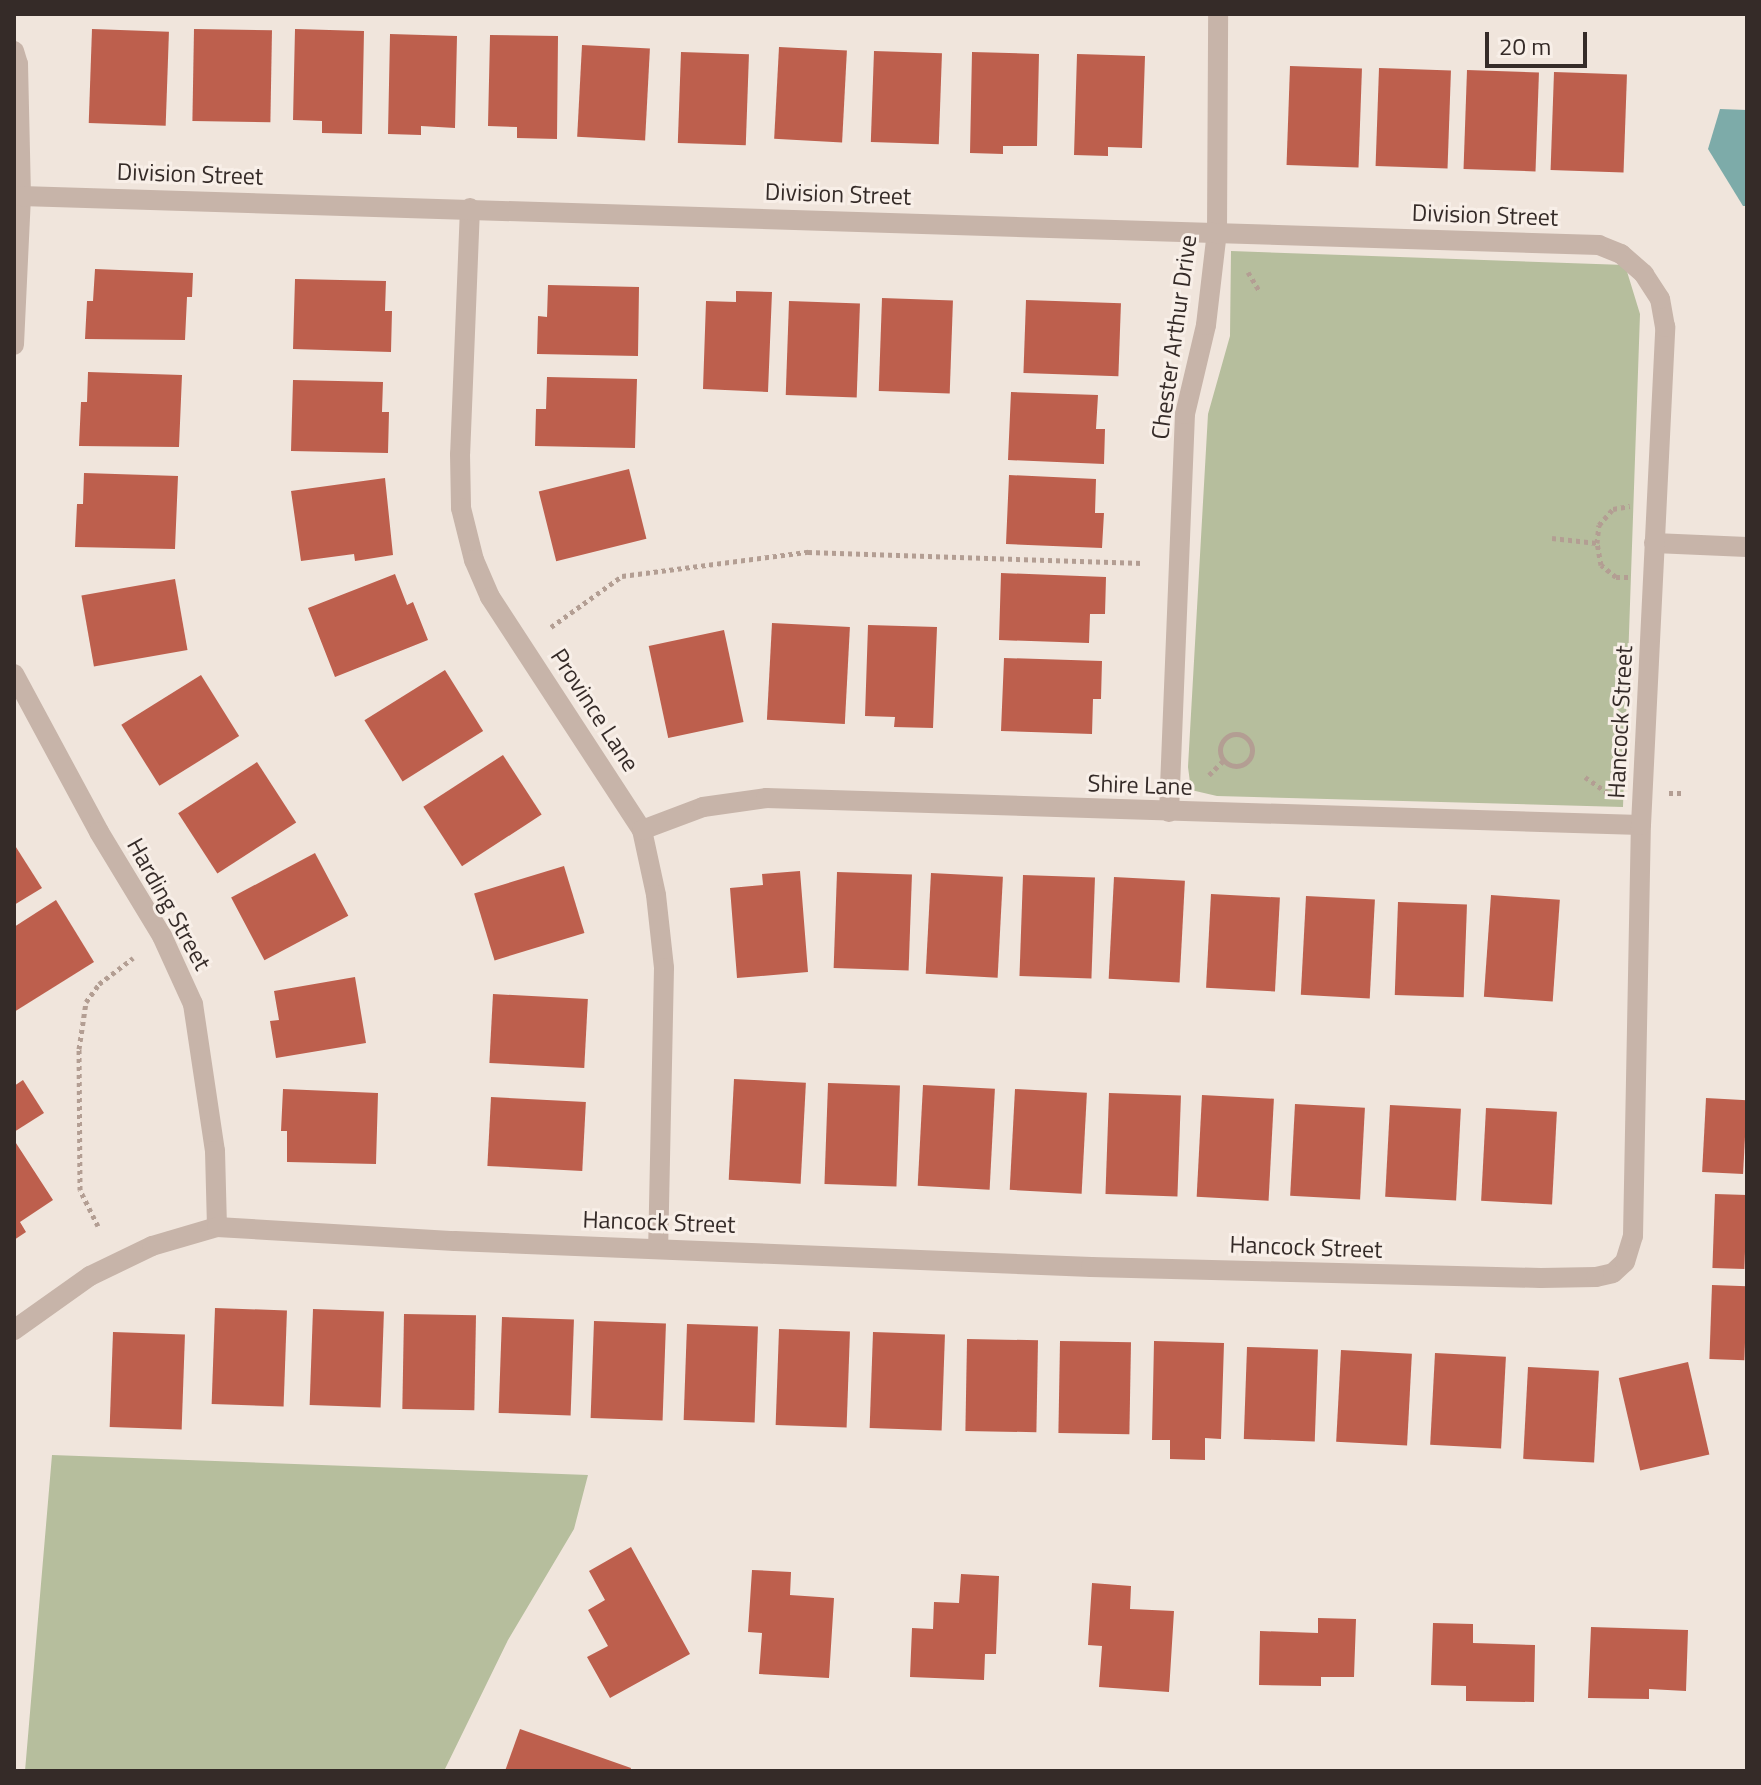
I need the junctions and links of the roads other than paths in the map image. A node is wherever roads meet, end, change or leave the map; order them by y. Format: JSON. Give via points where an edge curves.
{"nodes":[{"id":1,"x":1218,"y":14,"type":"edge"},
{"id":2,"x":14,"y":51,"type":"edge"},
{"id":3,"x":21,"y":196,"type":"junction"},
{"id":4,"x":470,"y":208,"type":"junction"},
{"id":5,"x":1217,"y":232,"type":"junction"},
{"id":6,"x":1644,"y":274,"type":"joint"},
{"id":7,"x":14,"y":345,"type":"edge"},
{"id":8,"x":1654,"y":543,"type":"junction"},
{"id":9,"x":1747,"y":547,"type":"edge"},
{"id":10,"x":14,"y":674,"type":"edge"},
{"id":11,"x":1169,"y":812,"type":"junction"},
{"id":12,"x":1641,"y":825,"type":"junction"},
{"id":13,"x":642,"y":830,"type":"junction"},
{"id":14,"x":217,"y":1227,"type":"junction"},
{"id":15,"x":658,"y":1248,"type":"junction"},
{"id":16,"x":14,"y":1330,"type":"edge"}],
"edges":[{"from":1,"to":5,"type":"street","name":"Chester Arthur Drive"},
{"from":2,"to":3,"type":"street"},
{"from":3,"to":4,"type":"street","name":"Division Street"},
{"from":3,"to":7,"type":"street"},
{"from":4,"to":5,"type":"street","name":"Division Street"},
{"from":4,"to":13,"type":"street","name":"Province Lane","via":[[460,454],[461,508],[474,560],[490,597]]},
{"from":5,"to":6,"type":"street","name":"Division Street","via":[[1599,245],[1621,254]]},
{"from":5,"to":11,"type":"street","name":"Chester Arthur Drive","via":[[1206,325],[1185,414]]},
{"from":6,"to":8,"type":"street","name":"Hancock Street","via":[[1660,299],[1665,327]]},
{"from":8,"to":9,"type":"street"},
{"from":8,"to":12,"type":"street","name":"Hancock Street"},
{"from":10,"to":14,"type":"street","name":"Harding Street","via":[[162,936],[193,1004],[215,1151]]},
{"from":11,"to":12,"type":"street","name":"Shire Lane"},
{"from":11,"to":13,"type":"street","name":"Shire Lane","via":[[766,798],[703,807]]},
{"from":12,"to":15,"type":"street","name":"Hancock Street","via":[[1633,1236],[1625,1262],[1613,1273],[1415,1276]]},
{"from":13,"to":15,"type":"street","name":"Province Lane","via":[[664,968]]},
{"from":14,"to":15,"type":"street","name":"Hancock Street"},
{"from":14,"to":16,"type":"street","name":"Hancock Street","via":[[152,1246],[90,1276]]}]}
